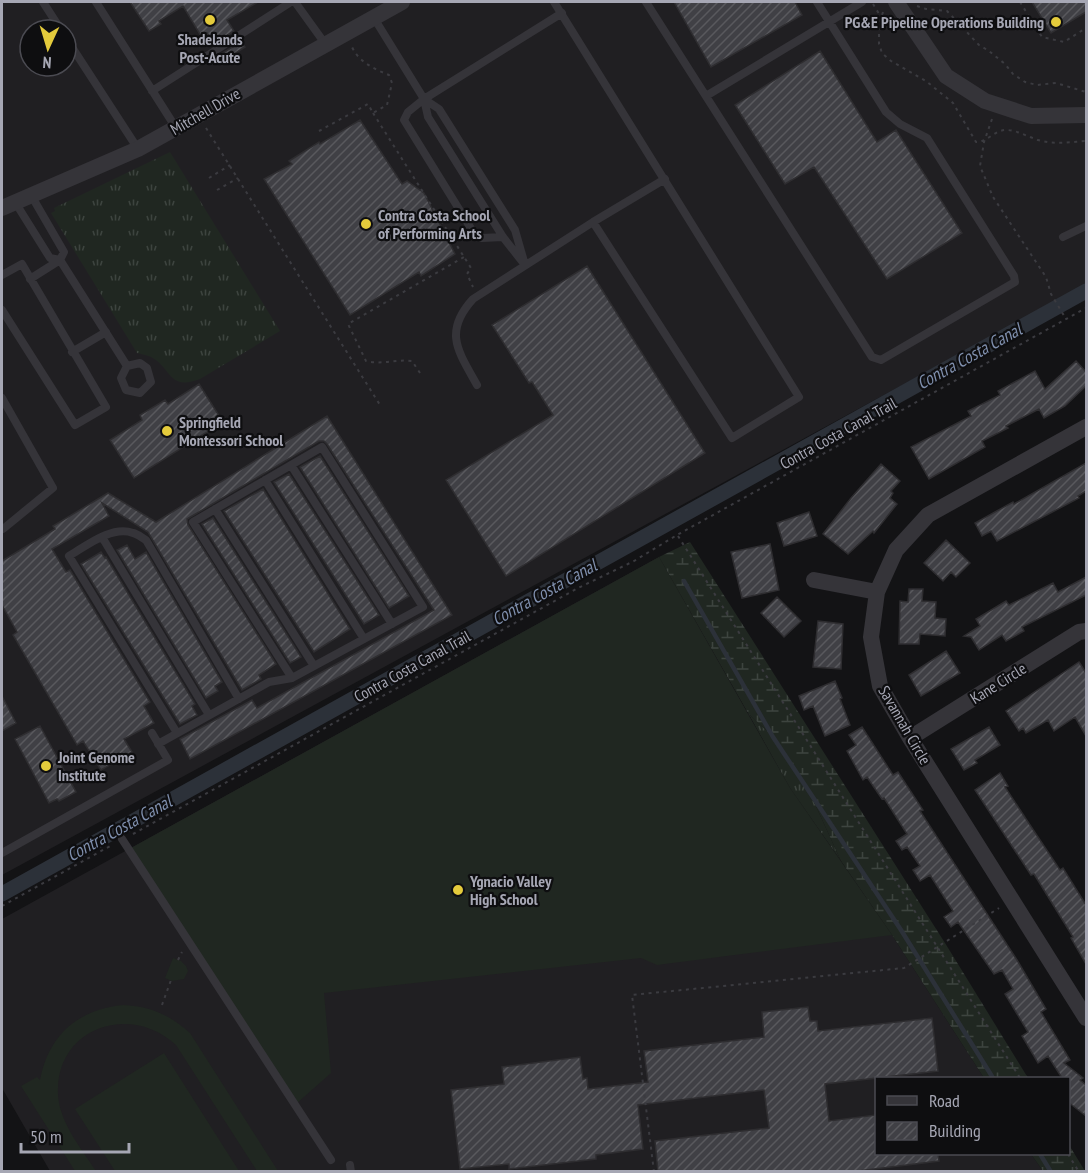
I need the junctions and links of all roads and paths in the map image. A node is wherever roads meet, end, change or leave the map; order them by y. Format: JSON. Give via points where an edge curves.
{"nodes":[{"id":1,"x":43,"y":2,"type":"edge"},
{"id":2,"x":96,"y":2,"type":"edge"},
{"id":3,"x":293,"y":2,"type":"edge"},
{"id":4,"x":402,"y":2,"type":"edge"},
{"id":5,"x":554,"y":2,"type":"edge"},
{"id":6,"x":646,"y":2,"type":"edge"},
{"id":7,"x":817,"y":2,"type":"edge"},
{"id":8,"x":862,"y":2,"type":"edge"},
{"id":9,"x":871,"y":2,"type":"edge"},
{"id":10,"x":896,"y":2,"type":"edge"},
{"id":11,"x":913,"y":2,"type":"edge"},
{"id":12,"x":1020,"y":2,"type":"edge"},
{"id":13,"x":562,"y":13,"type":"junction"},
{"id":14,"x":53,"y":18,"type":"edge"},
{"id":15,"x":374,"y":18,"type":"junction"},
{"id":16,"x":881,"y":18,"type":"dead end"},
{"id":17,"x":829,"y":21,"type":"junction"},
{"id":18,"x":1086,"y":28,"type":"edge"},
{"id":19,"x":346,"y":34,"type":"junction"},
{"id":20,"x":326,"y":45,"type":"junction"},
{"id":21,"x":78,"y":56,"type":"edge"},
{"id":22,"x":152,"y":91,"type":"junction"},
{"id":23,"x":1086,"y":92,"type":"edge"},
{"id":24,"x":706,"y":96,"type":"junction"},
{"id":25,"x":424,"y":99,"type":"junction"},
{"id":26,"x":998,"y":106,"type":"junction"},
{"id":27,"x":373,"y":113,"type":"junction"},
{"id":28,"x":199,"y":115,"type":"junction"},
{"id":29,"x":1086,"y":115,"type":"edge"},
{"id":30,"x":176,"y":128,"type":"junction"},
{"id":31,"x":319,"y":131,"type":"dead end"},
{"id":32,"x":138,"y":149,"type":"junction"},
{"id":33,"x":230,"y":165,"type":"junction"},
{"id":34,"x":209,"y":178,"type":"dead end"},
{"id":35,"x":238,"y":178,"type":"junction"},
{"id":36,"x":664,"y":179,"type":"junction"},
{"id":37,"x":217,"y":190,"type":"dead end"},
{"id":38,"x":31,"y":195,"type":"junction"},
{"id":39,"x":8,"y":205,"type":"edge"},
{"id":40,"x":593,"y":222,"type":"junction"},
{"id":41,"x":1086,"y":226,"type":"edge"},
{"id":42,"x":503,"y":237,"type":"junction"},
{"id":43,"x":1063,"y":237,"type":"dead end"},
{"id":44,"x":464,"y":257,"type":"junction"},
{"id":45,"x":60,"y":260,"type":"junction"},
{"id":46,"x":525,"y":265,"type":"junction"},
{"id":47,"x":2,"y":275,"type":"edge"},
{"id":48,"x":30,"y":279,"type":"junction"},
{"id":49,"x":477,"y":296,"type":"junction"},
{"id":50,"x":1085,"y":309,"type":"edge"},
{"id":51,"x":2,"y":310,"type":"edge"},
{"id":52,"x":1086,"y":316,"type":"edge"},
{"id":53,"x":1066,"y":319,"type":"junction"},
{"id":54,"x":106,"y":332,"type":"junction"},
{"id":55,"x":72,"y":351,"type":"junction"},
{"id":56,"x":128,"y":366,"type":"dead end"},
{"id":57,"x":420,"y":373,"type":"dead end"},
{"id":58,"x":477,"y":385,"type":"dead end"},
{"id":59,"x":2,"y":399,"type":"edge"},
{"id":60,"x":380,"y":405,"type":"dead end"},
{"id":61,"x":1086,"y":427,"type":"edge"},
{"id":62,"x":291,"y":465,"type":"junction"},
{"id":63,"x":265,"y":480,"type":"junction"},
{"id":64,"x":215,"y":509,"type":"junction"},
{"id":65,"x":3,"y":529,"type":"edge"},
{"id":66,"x":677,"y":535,"type":"junction"},
{"id":67,"x":102,"y":537,"type":"junction"},
{"id":68,"x":814,"y":580,"type":"dead end"},
{"id":69,"x":877,"y":592,"type":"junction"},
{"id":70,"x":392,"y":624,"type":"junction"},
{"id":71,"x":1086,"y":631,"type":"edge"},
{"id":72,"x":364,"y":639,"type":"junction"},
{"id":73,"x":314,"y":666,"type":"junction"},
{"id":74,"x":291,"y":678,"type":"junction"},
{"id":75,"x":239,"y":699,"type":"junction"},
{"id":76,"x":209,"y":716,"type":"junction"},
{"id":77,"x":152,"y":733,"type":"dead end"},
{"id":78,"x":177,"y":733,"type":"junction"},
{"id":79,"x":910,"y":738,"type":"junction"},
{"id":80,"x":158,"y":744,"type":"junction"},
{"id":81,"x":122,"y":839,"type":"junction"},
{"id":82,"x":2,"y":853,"type":"edge"},
{"id":83,"x":1012,"y":900,"type":"junction"},
{"id":84,"x":2,"y":906,"type":"edge"},
{"id":85,"x":936,"y":948,"type":"junction"},
{"id":86,"x":171,"y":980,"type":"dead end"},
{"id":87,"x":162,"y":1005,"type":"dead end"},
{"id":88,"x":1086,"y":1018,"type":"edge"},
{"id":89,"x":1019,"y":1077,"type":"edge"},
{"id":90,"x":1069,"y":1155,"type":"edge"},
{"id":91,"x":331,"y":1160,"type":"dead end"},
{"id":92,"x":654,"y":1172,"type":"edge"},
{"id":93,"x":1079,"y":1172,"type":"edge"}],
"edges":[{"from":1,"to":14,"type":"lane"},
{"from":2,"to":22,"type":"lane"},
{"from":3,"to":20,"type":"lane"},
{"from":3,"to":22,"type":"lane"},
{"from":4,"to":15,"type":"street","name":"Mitchell Drive"},
{"from":5,"to":13,"type":"lane"},
{"from":6,"to":24,"type":"lane"},
{"from":7,"to":17,"type":"lane"},
{"from":8,"to":17,"type":"lane"},
{"from":9,"to":16,"type":"path"},
{"from":10,"to":26,"type":"street","via":[[946,76]]},
{"from":11,"to":23,"type":"path","via":[[926,9],[947,11],[979,45],[1025,82],[1056,83]]},
{"from":12,"to":18,"type":"path","via":[[1042,37],[1064,42]]},
{"from":13,"to":25,"type":"lane"},
{"from":13,"to":36,"type":"lane"},
{"from":15,"to":19,"type":"street","name":"Mitchell Drive"},
{"from":15,"to":25,"type":"lane"},
{"from":17,"to":24,"type":"lane"},
{"from":17,"to":24,"type":"lane","via":[[886,112],[927,138],[1015,282],[881,360],[872,357]]},
{"from":19,"to":20,"type":"street","name":"Mitchell Drive"},
{"from":19,"to":27,"type":"path","via":[[356,55],[389,75],[392,83],[387,105]]},
{"from":20,"to":28,"type":"street","name":"Mitchell Drive"},
{"from":21,"to":32,"type":"lane"},
{"from":22,"to":30,"type":"lane"},
{"from":25,"to":42,"type":"lane","via":[[428,117]]},
{"from":25,"to":42,"type":"lane","via":[[404,120],[475,235]]},
{"from":25,"to":46,"type":"lane","via":[[439,110],[515,230]]},
{"from":26,"to":29,"type":"street","via":[[1031,116]]},
{"from":26,"to":53,"type":"path","via":[[984,142],[980,166],[993,197],[1046,277]]},
{"from":27,"to":31,"type":"path","via":[[368,104]]},
{"from":27,"to":44,"type":"path"},
{"from":28,"to":30,"type":"street","name":"Mitchell Drive"},
{"from":28,"to":33,"type":"path"},
{"from":30,"to":32,"type":"street","name":"Mitchell Drive"},
{"from":32,"to":38,"type":"street","name":"Mitchell Drive"},
{"from":33,"to":34,"type":"path"},
{"from":33,"to":35,"type":"path"},
{"from":35,"to":37,"type":"path"},
{"from":35,"to":60,"type":"path"},
{"from":36,"to":40,"type":"lane"},
{"from":36,"to":40,"type":"lane","via":[[799,397],[732,438]]},
{"from":38,"to":39,"type":"street","name":"Mitchell Drive"},
{"from":38,"to":45,"type":"lane","via":[[64,252]]},
{"from":39,"to":45,"type":"lane","via":[[50,258]]},
{"from":40,"to":46,"type":"lane"},
{"from":41,"to":43,"type":"lane"},
{"from":42,"to":46,"type":"lane"},
{"from":44,"to":49,"type":"path","via":[[471,268],[467,274]]},
{"from":44,"to":57,"type":"path","via":[[348,324],[366,361],[412,361]]},
{"from":45,"to":48,"type":"lane"},
{"from":45,"to":54,"type":"lane"},
{"from":46,"to":49,"type":"lane"},
{"from":47,"to":48,"type":"lane","via":[[22,264]]},
{"from":48,"to":55,"type":"lane"},
{"from":49,"to":58,"type":"lane","via":[[456,324],[461,356]]},
{"from":50,"to":52,"type":"path"},
{"from":50,"to":53,"type":"path","name":"Contra Costa Canal Trail"},
{"from":51,"to":55,"type":"lane","via":[[75,425],[106,407]]},
{"from":53,"to":66,"type":"path","name":"Contra Costa Canal Trail"},
{"from":54,"to":55,"type":"lane"},
{"from":54,"to":56,"type":"lane"},
{"from":59,"to":65,"type":"lane","via":[[53,488]]},
{"from":61,"to":69,"type":"street","name":"Savannah Circle","via":[[928,515],[896,550]]},
{"from":62,"to":63,"type":"lane"},
{"from":62,"to":70,"type":"lane"},
{"from":62,"to":70,"type":"lane","via":[[322,447],[354,497],[423,607]]},
{"from":63,"to":64,"type":"lane"},
{"from":63,"to":72,"type":"lane"},
{"from":64,"to":73,"type":"lane"},
{"from":64,"to":74,"type":"lane","via":[[193,522]]},
{"from":66,"to":81,"type":"path","name":"Contra Costa Canal Trail"},
{"from":66,"to":85,"type":"path"},
{"from":67,"to":75,"type":"lane","via":[[132,532],[146,540]]},
{"from":67,"to":76,"type":"lane"},
{"from":67,"to":78,"type":"lane","via":[[69,556]]},
{"from":68,"to":69,"type":"street"},
{"from":69,"to":79,"type":"street","name":"Savannah Circle","via":[[871,637],[880,686]]},
{"from":70,"to":72,"type":"lane"},
{"from":71,"to":79,"type":"street","name":"Kane Circle"},
{"from":72,"to":73,"type":"lane"},
{"from":73,"to":74,"type":"lane"},
{"from":74,"to":75,"type":"lane","via":[[268,682]]},
{"from":75,"to":76,"type":"lane"},
{"from":76,"to":78,"type":"lane"},
{"from":77,"to":80,"type":"lane"},
{"from":78,"to":80,"type":"lane"},
{"from":79,"to":83,"type":"street","name":"Savannah Circle"},
{"from":80,"to":82,"type":"lane","via":[[168,760]]},
{"from":81,"to":84,"type":"path","name":"Contra Costa Canal Trail"},
{"from":81,"to":91,"type":"lane"},
{"from":83,"to":85,"type":"path"},
{"from":83,"to":88,"type":"street","name":"Savannah Circle"},
{"from":85,"to":89,"type":"path"},
{"from":85,"to":92,"type":"path","via":[[904,968],[632,995]]},
{"from":86,"to":87,"type":"path"},
{"from":90,"to":93,"type":"path"}]}
